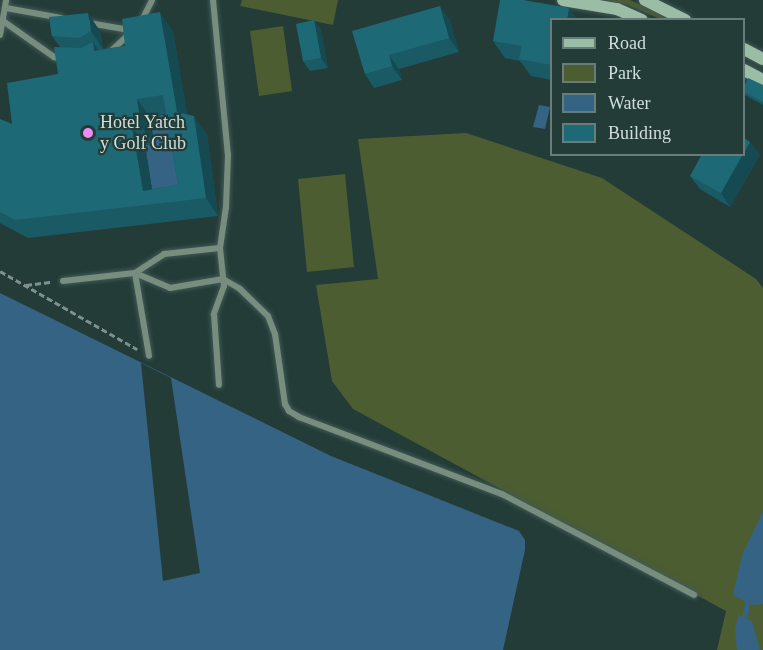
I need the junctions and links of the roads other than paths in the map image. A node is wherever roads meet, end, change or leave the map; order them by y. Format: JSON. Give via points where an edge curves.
{"nodes":[{"id":1,"x":6,"y":0,"type":"edge"},
{"id":2,"x":152,"y":0,"type":"edge"},
{"id":3,"x":213,"y":0,"type":"edge"},
{"id":4,"x":563,"y":0,"type":"edge"},
{"id":5,"x":645,"y":0,"type":"edge"},
{"id":6,"x":6,"y":8,"type":"junction"},
{"id":7,"x":637,"y":18,"type":"edge"},
{"id":8,"x":681,"y":18,"type":"edge"},
{"id":9,"x":3,"y":21,"type":"junction"},
{"id":10,"x":75,"y":21,"type":"edge"},
{"id":11,"x":86,"y":23,"type":"edge"},
{"id":12,"x":132,"y":31,"type":"junction"},
{"id":13,"x":0,"y":35,"type":"edge"},
{"id":14,"x":745,"y":50,"type":"edge"},
{"id":15,"x":102,"y":56,"type":"edge"},
{"id":16,"x":763,"y":59,"type":"edge"},
{"id":17,"x":66,"y":60,"type":"edge"},
{"id":18,"x":745,"y":71,"type":"edge"},
{"id":19,"x":763,"y":80,"type":"edge"},
{"id":20,"x":220,"y":248,"type":"junction"},
{"id":21,"x":135,"y":273,"type":"junction"},
{"id":22,"x":223,"y":279,"type":"junction"},
{"id":23,"x":63,"y":281,"type":"road end"},
{"id":24,"x":149,"y":356,"type":"road end"},
{"id":25,"x":219,"y":385,"type":"dead end"},
{"id":26,"x":694,"y":595,"type":"dead end"}],
"edges":[{"from":1,"to":6,"type":"lane"},
{"from":2,"to":12,"type":"lane","via":[[145,17]]},
{"from":3,"to":20,"type":"lane","via":[[228,155]]},
{"from":4,"to":7,"type":"main road","via":[[617,9]]},
{"from":5,"to":8,"type":"main road"},
{"from":6,"to":9,"type":"lane"},
{"from":6,"to":10,"type":"lane"},
{"from":9,"to":13,"type":"lane"},
{"from":9,"to":17,"type":"lane","via":[[54,57]]},
{"from":11,"to":12,"type":"lane"},
{"from":12,"to":15,"type":"lane"},
{"from":14,"to":16,"type":"main road"},
{"from":18,"to":19,"type":"main road"},
{"from":20,"to":21,"type":"lane","via":[[164,254]]},
{"from":20,"to":22,"type":"lane"},
{"from":21,"to":22,"type":"lane","via":[[170,288]]},
{"from":21,"to":23,"type":"lane"},
{"from":21,"to":24,"type":"lane"},
{"from":22,"to":25,"type":"lane","via":[[214,314]]},
{"from":22,"to":26,"type":"lane","via":[[240,289],[268,316],[289,411],[502,494]]}]}
